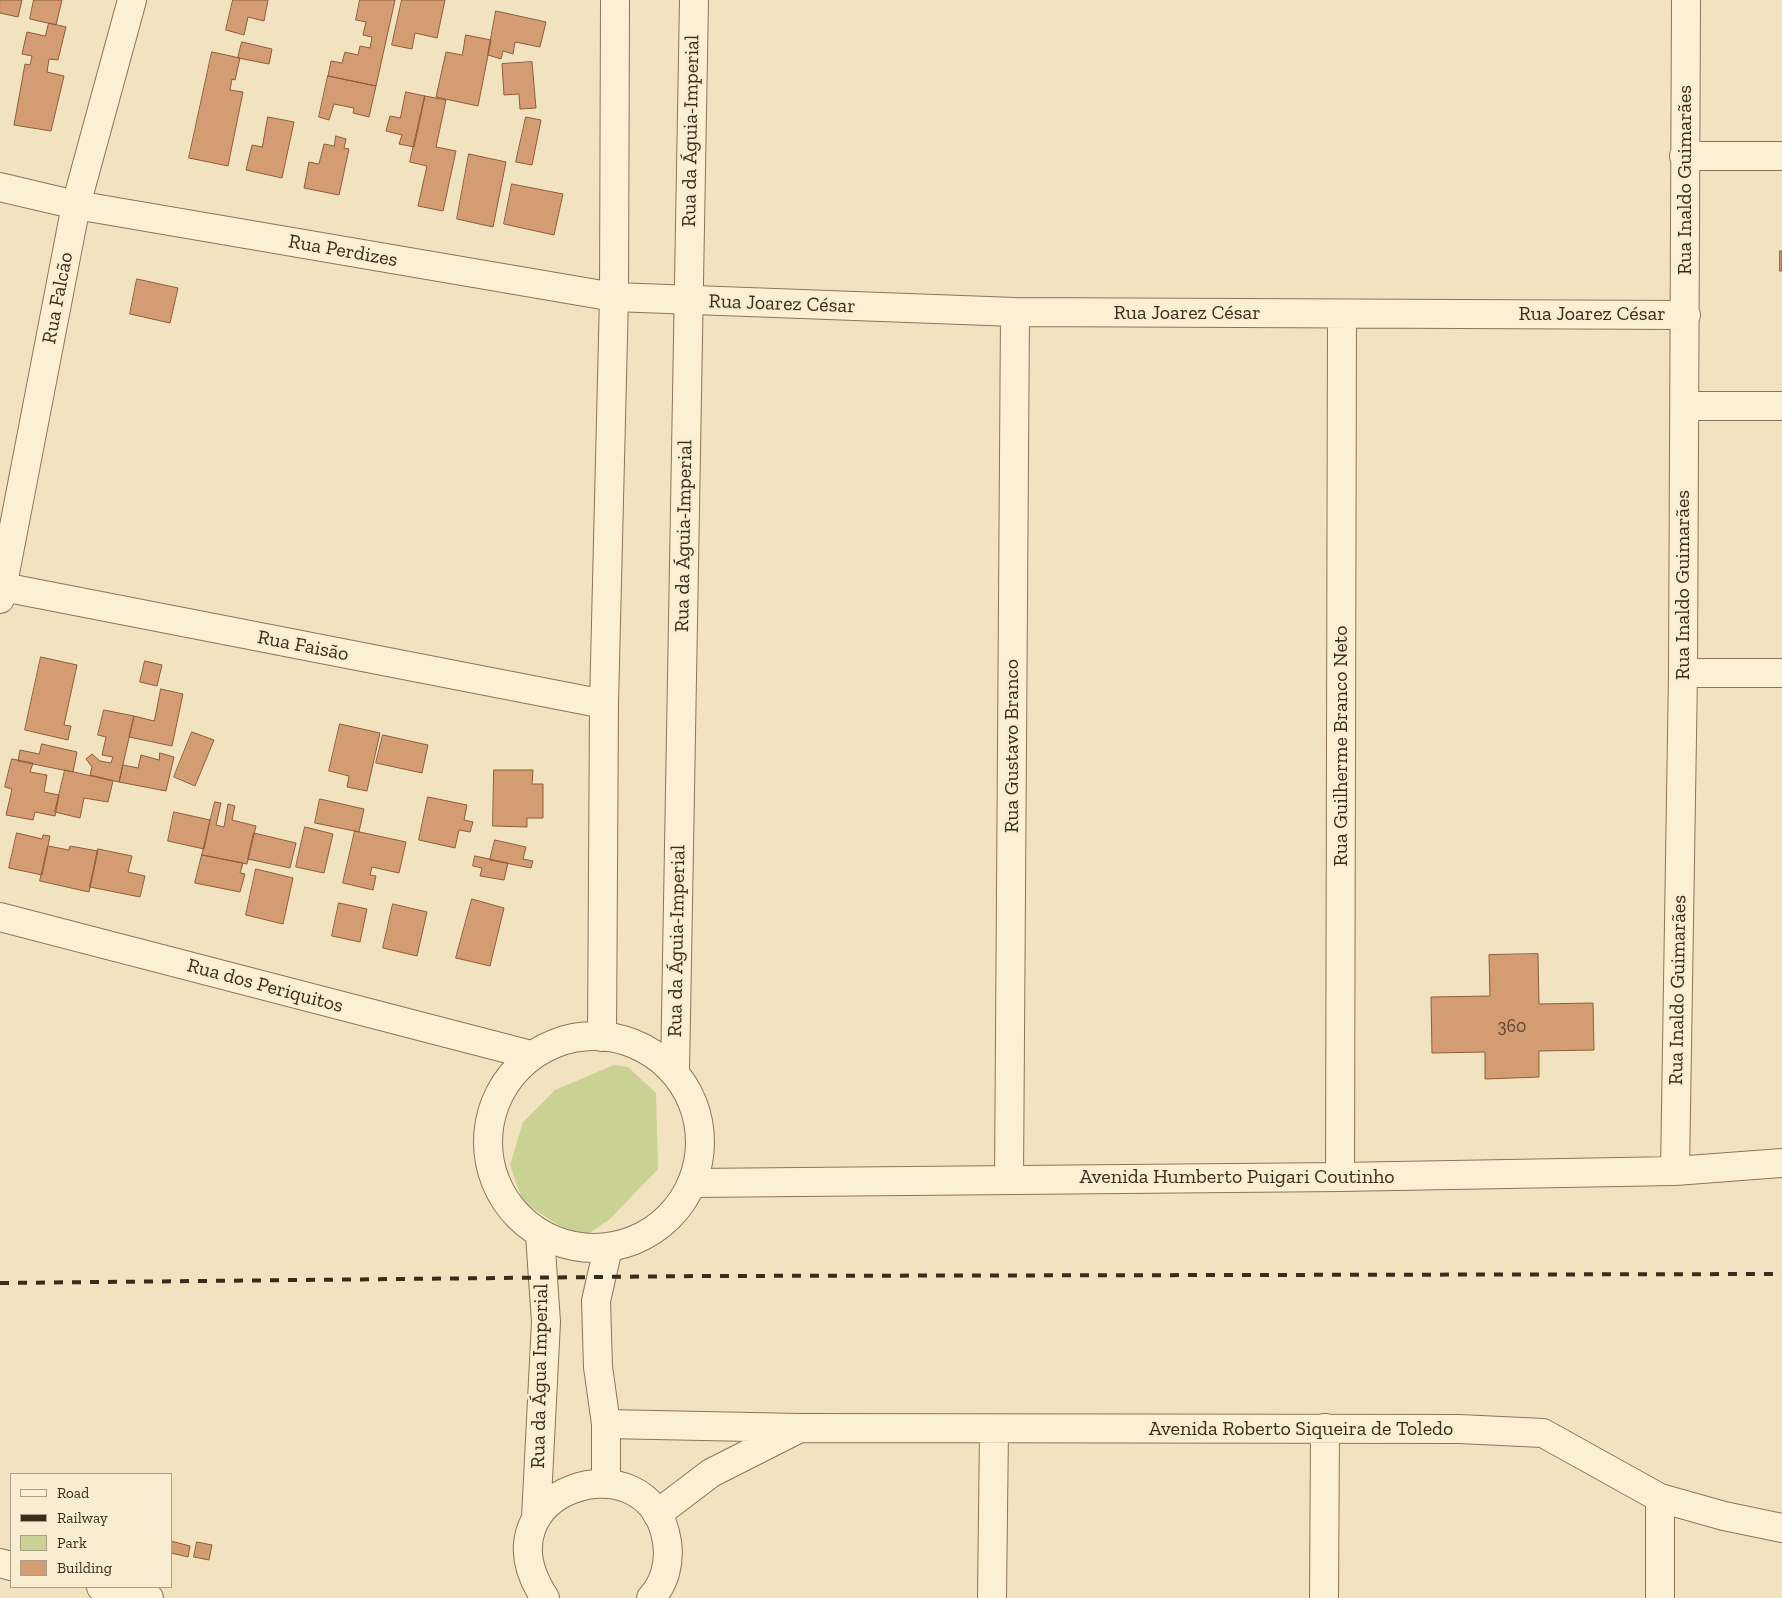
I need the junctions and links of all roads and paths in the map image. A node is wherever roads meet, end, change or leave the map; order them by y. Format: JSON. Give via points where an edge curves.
{"nodes":[{"id":1,"x":132,"y":0,"type":"edge"},
{"id":2,"x":615,"y":0,"type":"edge"},
{"id":3,"x":694,"y":0,"type":"edge"},
{"id":4,"x":1686,"y":0,"type":"edge"},
{"id":5,"x":1684,"y":156,"type":"junction"},
{"id":6,"x":1782,"y":156,"type":"edge"},
{"id":7,"x":0,"y":187,"type":"edge"},
{"id":8,"x":76,"y":205,"type":"junction"},
{"id":9,"x":614,"y":298,"type":"junction"},
{"id":10,"x":688,"y":301,"type":"junction"},
{"id":11,"x":1015,"y":312,"type":"junction"},
{"id":12,"x":1342,"y":314,"type":"junction"},
{"id":13,"x":1686,"y":314,"type":"junction"},
{"id":14,"x":1685,"y":406,"type":"junction"},
{"id":15,"x":1782,"y":406,"type":"edge"},
{"id":16,"x":1,"y":593,"type":"edge"},
{"id":17,"x":1683,"y":673,"type":"junction"},
{"id":18,"x":1782,"y":674,"type":"edge"},
{"id":19,"x":604,"y":704,"type":"junction"},
{"id":20,"x":0,"y":917,"type":"edge"},
{"id":21,"x":602,"y":1038,"type":"junction"},
{"id":22,"x":531,"y":1055,"type":"junction"},
{"id":23,"x":675,"y":1072,"type":"junction"},
{"id":24,"x":1782,"y":1163,"type":"edge"},
{"id":25,"x":1675,"y":1171,"type":"junction"},
{"id":26,"x":1340,"y":1177,"type":"junction"},
{"id":27,"x":1009,"y":1179,"type":"junction"},
{"id":28,"x":692,"y":1183,"type":"junction"},
{"id":29,"x":540,"y":1235,"type":"junction"},
{"id":30,"x":608,"y":1248,"type":"junction"},
{"id":31,"x":606,"y":1424,"type":"junction"},
{"id":32,"x":800,"y":1428,"type":"junction"},
{"id":33,"x":1325,"y":1428,"type":"junction"},
{"id":34,"x":994,"y":1429,"type":"junction"},
{"id":35,"x":606,"y":1483,"type":"junction"},
{"id":36,"x":1660,"y":1498,"type":"junction"},
{"id":37,"x":657,"y":1514,"type":"junction"},
{"id":38,"x":536,"y":1518,"type":"junction"},
{"id":39,"x":1782,"y":1528,"type":"edge"},
{"id":40,"x":105,"y":1588,"type":"edge"},
{"id":41,"x":655,"y":1596,"type":"edge"},
{"id":42,"x":149,"y":1598,"type":"edge"},
{"id":43,"x":545,"y":1598,"type":"edge"},
{"id":44,"x":992,"y":1598,"type":"edge"},
{"id":45,"x":1324,"y":1598,"type":"edge"},
{"id":46,"x":1660,"y":1598,"type":"edge"}],
"edges":[{"from":1,"to":8,"type":"street","name":"Rua Falcão"},
{"from":2,"to":9,"type":"street"},
{"from":3,"to":10,"type":"street","name":"Rua da Águia-Imperial"},
{"from":4,"to":5,"type":"street","name":"Rua Inaldo Guimarães"},
{"from":5,"to":6,"type":"street"},
{"from":5,"to":13,"type":"street","name":"Rua Inaldo Guimarães"},
{"from":7,"to":8,"type":"street","name":"Rua Perdizes"},
{"from":8,"to":9,"type":"street","name":"Rua Perdizes"},
{"from":8,"to":16,"type":"street","name":"Rua Falcão"},
{"from":9,"to":10,"type":"street","name":"Rua Perdizes"},
{"from":9,"to":19,"type":"street"},
{"from":10,"to":11,"type":"street","name":"Rua Joarez César"},
{"from":10,"to":23,"type":"street","name":"Rua da Águia-Imperial"},
{"from":11,"to":12,"type":"street","name":"Rua Joarez César"},
{"from":11,"to":27,"type":"street","name":"Rua Gustavo Branco"},
{"from":12,"to":13,"type":"street","name":"Rua Joarez César"},
{"from":12,"to":26,"type":"street","name":"Rua Guilherme Branco Neto"},
{"from":13,"to":14,"type":"street","name":"Rua Inaldo Guimarães"},
{"from":14,"to":15,"type":"street"},
{"from":14,"to":17,"type":"street","name":"Rua Inaldo Guimarães"},
{"from":16,"to":19,"type":"street","name":"Rua Faisão"},
{"from":17,"to":18,"type":"street"},
{"from":17,"to":25,"type":"street","name":"Rua Inaldo Guimarães"},
{"from":19,"to":21,"type":"street"},
{"from":20,"to":22,"type":"street","name":"Rua dos Periquitos"},
{"from":21,"to":22,"type":"street","via":[[556,1042]]},
{"from":21,"to":23,"type":"street","via":[[634,1043],[656,1055]]},
{"from":22,"to":29,"type":"street","via":[[506,1080],[490,1112],[486,1147],[494,1182],[512,1212]]},
{"from":23,"to":28,"type":"street","via":[[692,1099],[700,1130],[699,1162]]},
{"from":24,"to":25,"type":"street","name":"Avenida Humberto Puigari Coutinho"},
{"from":25,"to":26,"type":"street","name":"Avenida Humberto Puigari Coutinho"},
{"from":26,"to":27,"type":"street","name":"Avenida Humberto Puigari Coutinho"},
{"from":27,"to":28,"type":"street","name":"Avenida Humberto Puigari Coutinho"},
{"from":28,"to":30,"type":"street","via":[[669,1218],[642,1237]]},
{"from":29,"to":30,"type":"street","via":[[575,1247]]},
{"from":29,"to":38,"type":"street","name":"Rua da Água Imperial","via":[[546,1322]]},
{"from":30,"to":31,"type":"street","via":[[596,1301],[598,1367]]},
{"from":31,"to":32,"type":"street","name":"Avenida Roberto Siqueira de Toledo"},
{"from":31,"to":35,"type":"street"},
{"from":32,"to":34,"type":"street","name":"Avenida Roberto Siqueira de Toledo"},
{"from":32,"to":37,"type":"street","name":"Avenida Roberto Siqueira de Toledo","via":[[711,1473]]},
{"from":33,"to":34,"type":"street","name":"Avenida Roberto Siqueira de Toledo"},
{"from":33,"to":36,"type":"street","name":"Avenida Roberto Siqueira de Toledo","via":[[1542,1433]]},
{"from":33,"to":45,"type":"street"},
{"from":34,"to":44,"type":"street"},
{"from":35,"to":37,"type":"street","via":[[626,1488],[644,1499]]},
{"from":35,"to":38,"type":"street","via":[[566,1490],[549,1502]]},
{"from":36,"to":39,"type":"street","name":"Avenida Roberto Siqueira de Toledo"},
{"from":36,"to":46,"type":"street"},
{"from":37,"to":41,"type":"street","via":[[666,1532],[669,1553],[666,1574]]},
{"from":38,"to":43,"type":"street","via":[[529,1539],[528,1561],[534,1582]]},
{"from":40,"to":42,"type":"street"}]}
